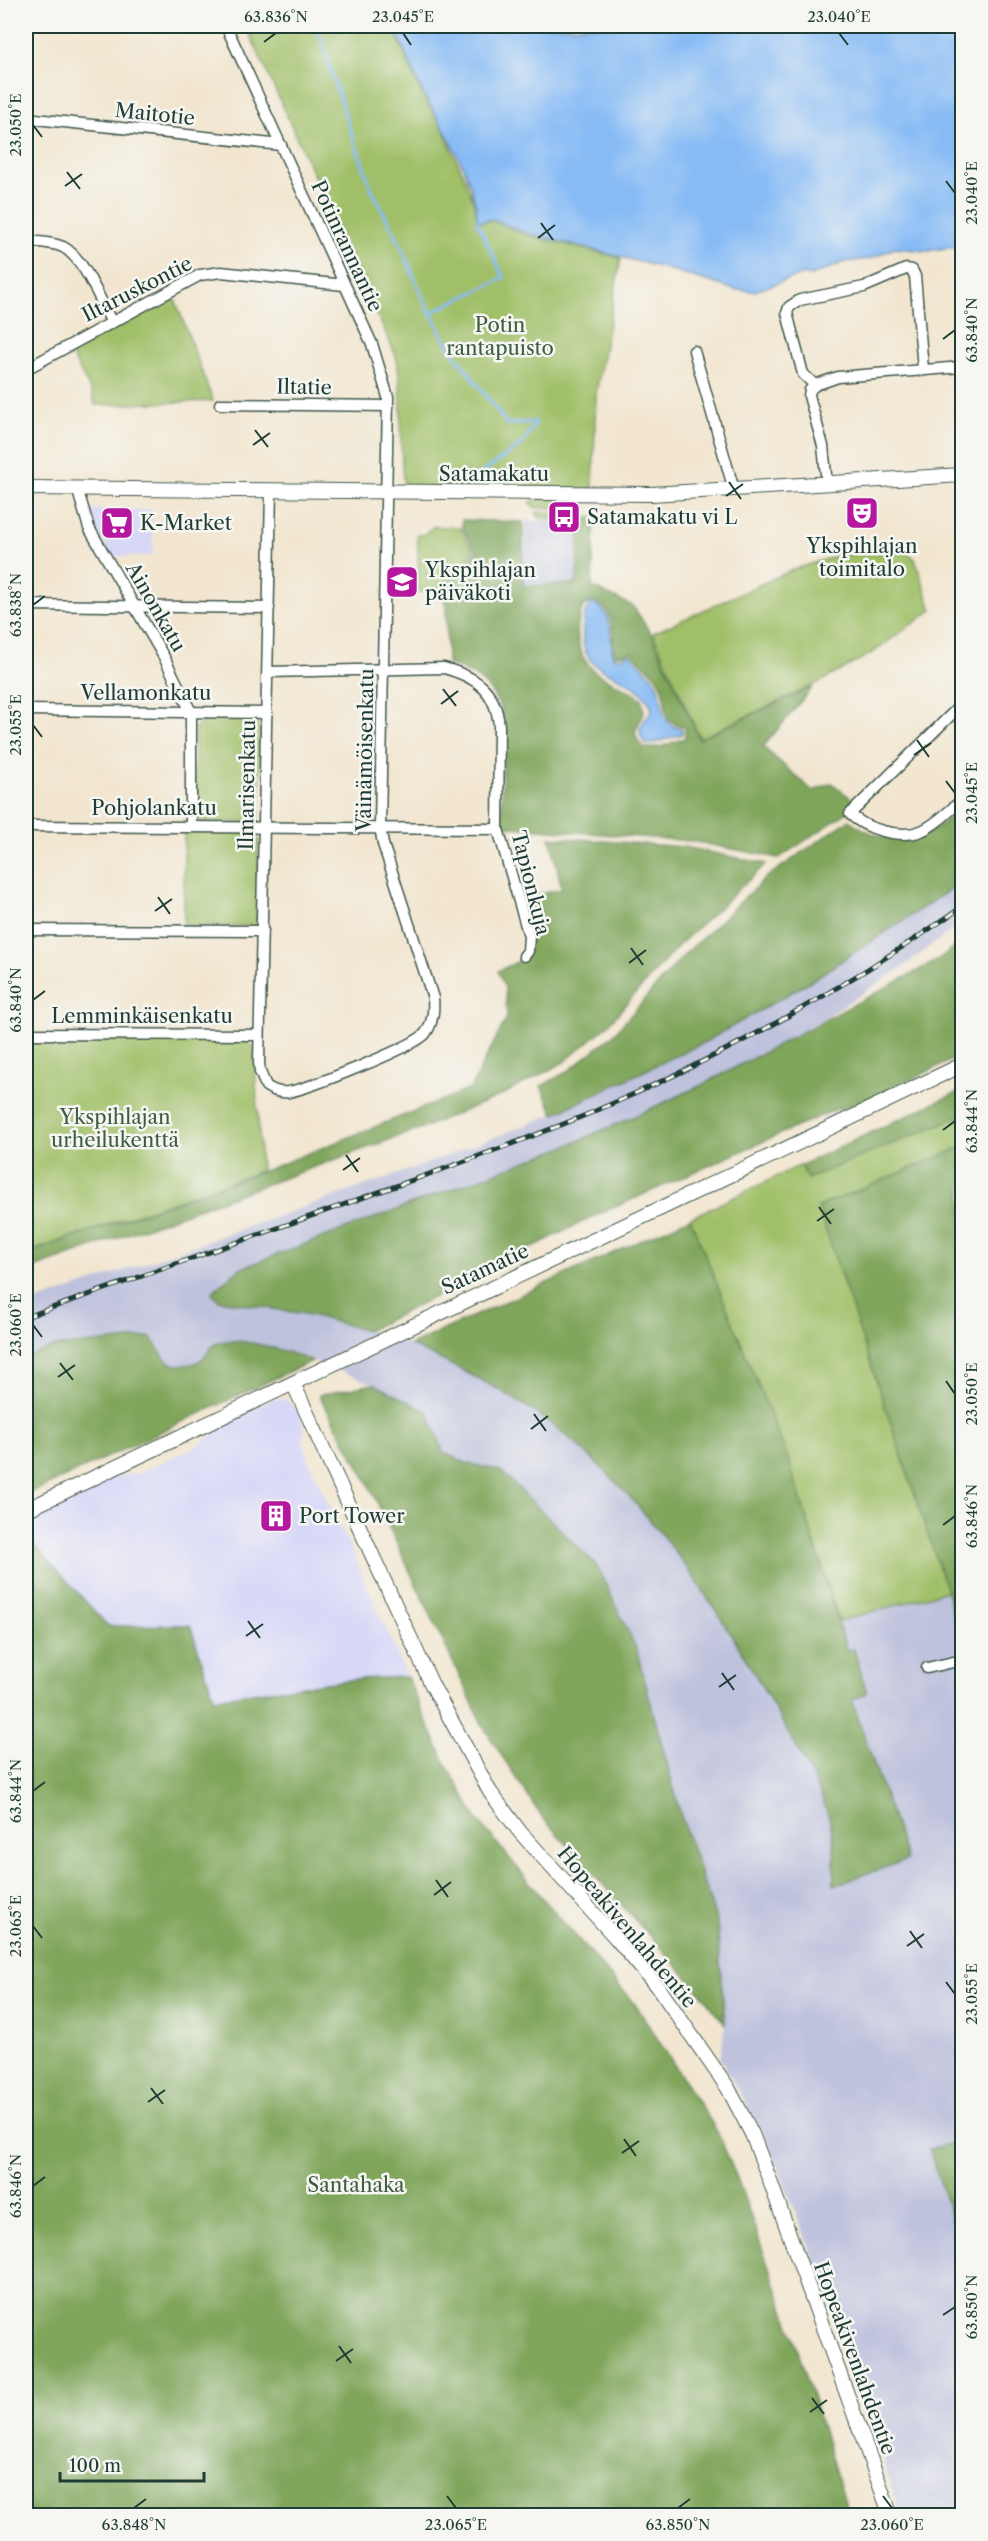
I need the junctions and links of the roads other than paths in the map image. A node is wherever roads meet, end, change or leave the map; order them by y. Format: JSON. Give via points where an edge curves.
{"nodes":[{"id":1,"x":223,"y":26,"type":"edge"},
{"id":2,"x":26,"y":118,"type":"edge"},
{"id":3,"x":281,"y":146,"type":"junction"},
{"id":4,"x":26,"y":241,"type":"edge"},
{"id":5,"x":344,"y":285,"type":"junction"},
{"id":6,"x":111,"y":321,"type":"junction"},
{"id":7,"x":694,"y":351,"type":"dead end"},
{"id":8,"x":963,"y":367,"type":"edge"},
{"id":9,"x":26,"y":369,"type":"edge"},
{"id":10,"x":923,"y":369,"type":"junction"},
{"id":11,"x":815,"y":385,"type":"junction"},
{"id":12,"x":220,"y":404,"type":"dead end"},
{"id":13,"x":388,"y":405,"type":"junction"},
{"id":14,"x":963,"y":475,"type":"edge"},
{"id":15,"x":826,"y":484,"type":"junction"},
{"id":16,"x":26,"y":488,"type":"edge"},
{"id":17,"x":77,"y":488,"type":"junction"},
{"id":18,"x":271,"y":490,"type":"junction"},
{"id":19,"x":734,"y":490,"type":"junction"},
{"id":20,"x":387,"y":492,"type":"junction"},
{"id":21,"x":26,"y":605,"type":"edge"},
{"id":22,"x":135,"y":605,"type":"junction"},
{"id":23,"x":269,"y":608,"type":"junction"},
{"id":24,"x":384,"y":669,"type":"junction"},
{"id":25,"x":268,"y":672,"type":"junction"},
{"id":26,"x":963,"y":704,"type":"edge"},
{"id":27,"x":26,"y":710,"type":"edge"},
{"id":28,"x":191,"y":712,"type":"junction"},
{"id":29,"x":267,"y":713,"type":"junction"},
{"id":30,"x":963,"y":800,"type":"edge"},
{"id":31,"x":26,"y":825,"type":"edge"},
{"id":32,"x":191,"y":826,"type":"junction"},
{"id":33,"x":264,"y":827,"type":"junction"},
{"id":34,"x":380,"y":827,"type":"junction"},
{"id":35,"x":498,"y":829,"type":"junction"},
{"id":36,"x":26,"y":930,"type":"edge"},
{"id":37,"x":263,"y":932,"type":"junction"},
{"id":38,"x":524,"y":956,"type":"dead end"},
{"id":39,"x":26,"y":1034,"type":"edge"},
{"id":40,"x":259,"y":1035,"type":"junction"},
{"id":41,"x":963,"y":1065,"type":"edge"},
{"id":42,"x":262,"y":1080,"type":"joint"},
{"id":43,"x":293,"y":1383,"type":"junction"},
{"id":44,"x":26,"y":1510,"type":"edge"},
{"id":45,"x":963,"y":1660,"type":"edge"},
{"id":46,"x":927,"y":1668,"type":"dead end"},
{"id":47,"x":891,"y":2516,"type":"edge"}],
"edges":[{"from":1,"to":3,"type":"street","name":"Potinrannantie"},
{"from":2,"to":3,"type":"street","name":"Maitotie"},
{"from":3,"to":5,"type":"street","name":"Potinrannantie"},
{"from":4,"to":6,"type":"street","via":[[61,246],[69,251],[82,265]]},
{"from":5,"to":6,"type":"street","name":"Iltaruskontie","via":[[212,273],[183,282]]},
{"from":5,"to":13,"type":"street","name":"Potinrannantie","via":[[376,353]]},
{"from":6,"to":9,"type":"street","name":"Iltaruskontie"},
{"from":7,"to":19,"type":"street"},
{"from":8,"to":10,"type":"street"},
{"from":10,"to":11,"type":"street","via":[[838,377]]},
{"from":10,"to":11,"type":"street","via":[[915,276],[906,269],[864,287],[793,303],[788,313],[802,374]]},
{"from":11,"to":15,"type":"street","via":[[809,396],[823,446]]},
{"from":12,"to":13,"type":"street","name":"Iltatie"},
{"from":13,"to":20,"type":"street","name":"Potinrannantie"},
{"from":14,"to":15,"type":"street","name":"Satamakatu"},
{"from":15,"to":19,"type":"street","name":"Satamakatu"},
{"from":16,"to":17,"type":"street","name":"Satamakatu"},
{"from":17,"to":18,"type":"street","name":"Satamakatu"},
{"from":17,"to":22,"type":"street","name":"Ainonkatu","via":[[89,528]]},
{"from":18,"to":20,"type":"street","name":"Satamakatu"},
{"from":18,"to":23,"type":"street","name":"Ilmarisenkatu"},
{"from":19,"to":20,"type":"street","name":"Satamakatu","via":[[651,494]]},
{"from":20,"to":24,"type":"street","name":"Väinämöisenkatu"},
{"from":21,"to":22,"type":"street"},
{"from":22,"to":23,"type":"street"},
{"from":22,"to":28,"type":"street","name":"Ainonkatu"},
{"from":23,"to":25,"type":"street","name":"Ilmarisenkatu"},
{"from":24,"to":25,"type":"street"},
{"from":24,"to":34,"type":"street","name":"Väinämöisenkatu"},
{"from":24,"to":35,"type":"street","name":"Tapionkuja","via":[[444,668],[488,693],[498,710]]},
{"from":25,"to":29,"type":"street","name":"Ilmarisenkatu"},
{"from":26,"to":30,"type":"street","via":[[850,814],[874,828],[920,831]]},
{"from":27,"to":28,"type":"street","name":"Vellamonkatu"},
{"from":28,"to":29,"type":"street","name":"Vellamonkatu"},
{"from":28,"to":32,"type":"street"},
{"from":29,"to":33,"type":"street","name":"Ilmarisenkatu"},
{"from":31,"to":32,"type":"street","name":"Pohjolankatu"},
{"from":32,"to":33,"type":"street","name":"Pohjolankatu"},
{"from":33,"to":34,"type":"street","name":"Pohjolankatu"},
{"from":33,"to":37,"type":"street","name":"Ilmarisenkatu"},
{"from":34,"to":35,"type":"street","name":"Pohjolankatu"},
{"from":34,"to":42,"type":"street","name":"Väinämöisenkatu","via":[[434,998],[431,1022],[425,1034],[402,1049],[304,1088],[279,1093]]},
{"from":35,"to":38,"type":"street","name":"Tapionkuja","via":[[529,936]]},
{"from":36,"to":37,"type":"street"},
{"from":37,"to":40,"type":"street","name":"Ilmarisenkatu"},
{"from":39,"to":40,"type":"street","name":"Lemminkäisenkatu"},
{"from":40,"to":42,"type":"street","name":"Ilmarisenkatu"},
{"from":41,"to":43,"type":"street","name":"Satamatie"},
{"from":43,"to":44,"type":"street","name":"Satamatie"},
{"from":43,"to":47,"type":"street","name":"Hopeakivenlahdentie","via":[[432,1685],[490,1792],[520,1832],[660,1990],[733,2097],[770,2181]]},
{"from":45,"to":46,"type":"street"}]}
